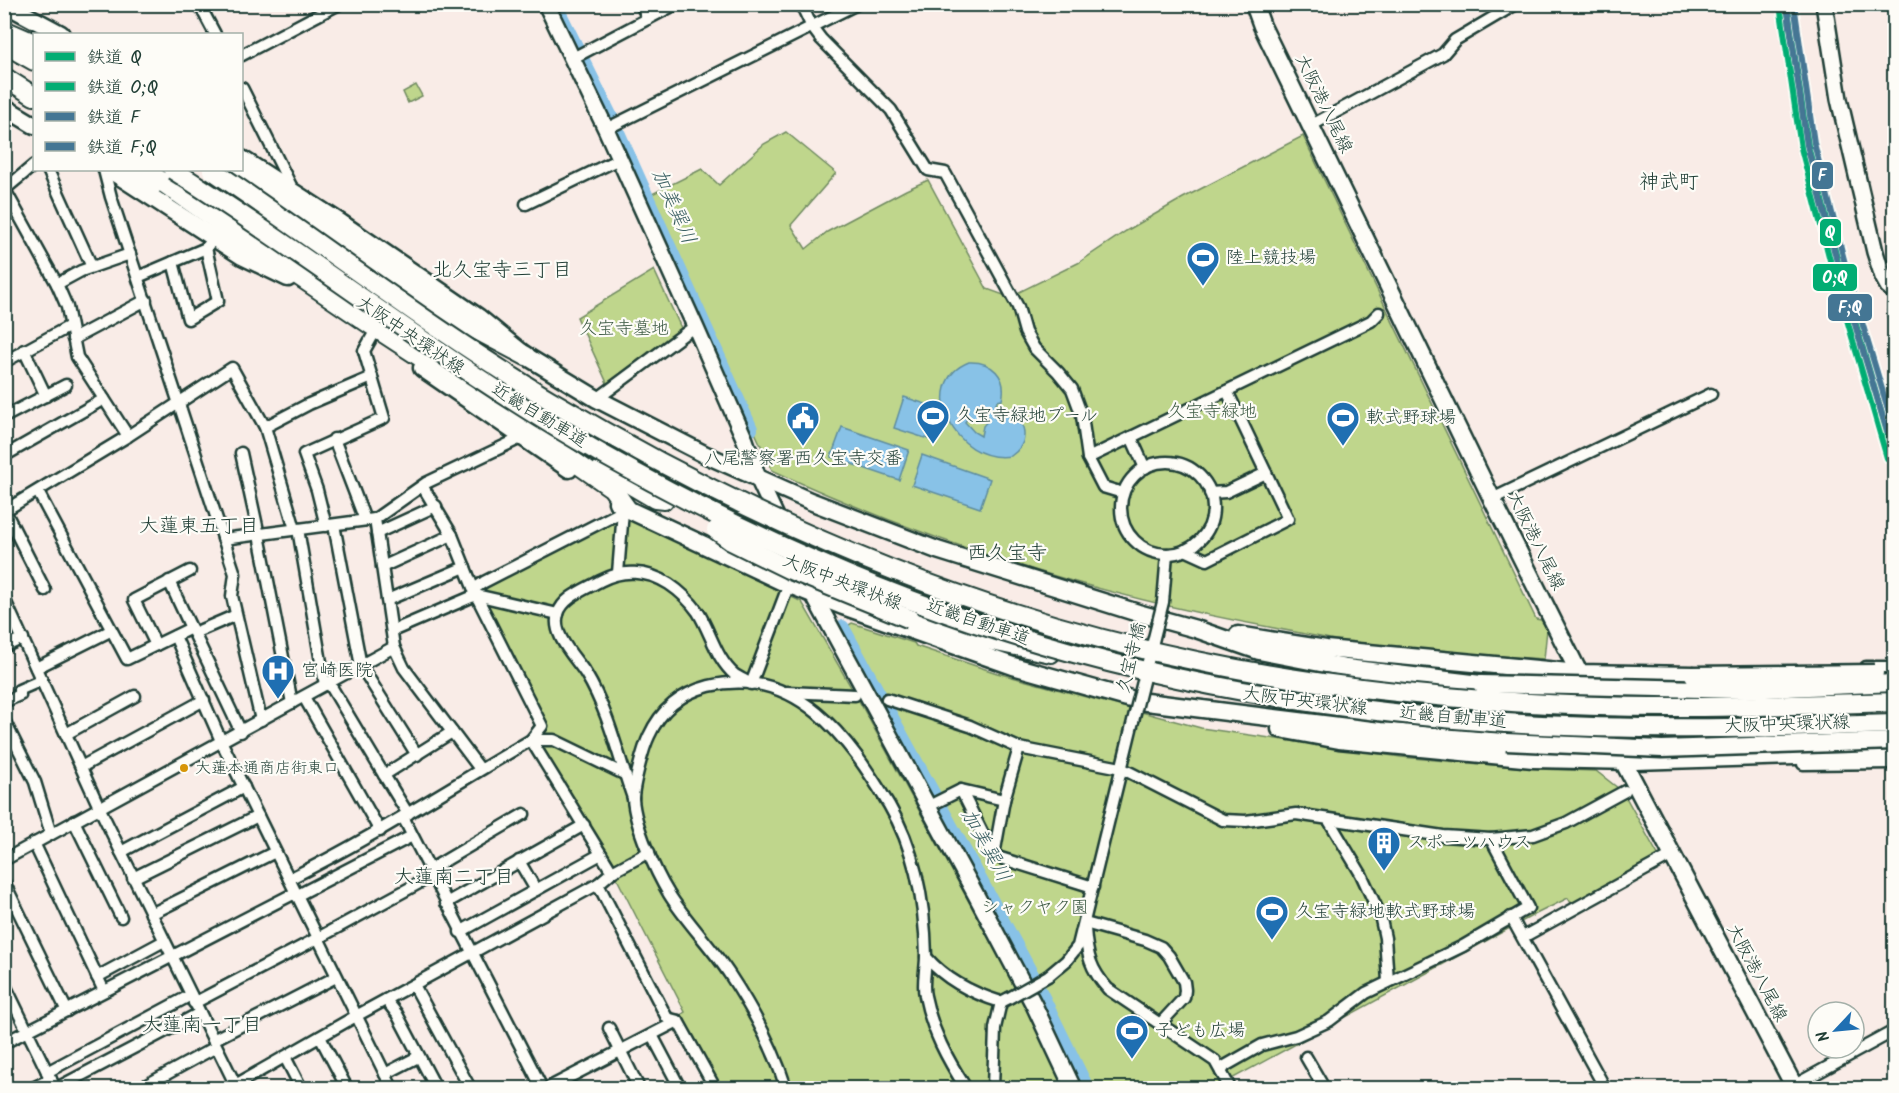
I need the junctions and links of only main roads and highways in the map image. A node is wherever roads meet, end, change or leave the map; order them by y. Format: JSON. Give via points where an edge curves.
{"nodes":[{"id":1,"x":5,"y":4,"type":"edge"},
{"id":2,"x":1254,"y":4,"type":"edge"},
{"id":3,"x":4,"y":21,"type":"edge"},
{"id":4,"x":4,"y":30,"type":"edge"},
{"id":5,"x":60,"y":33,"type":"edge"},
{"id":6,"x":33,"y":36,"type":"edge"},
{"id":7,"x":33,"y":43,"type":"edge"},
{"id":8,"x":4,"y":44,"type":"edge"},
{"id":9,"x":33,"y":60,"type":"edge"},
{"id":10,"x":4,"y":69,"type":"edge"},
{"id":11,"x":4,"y":77,"type":"edge"},
{"id":12,"x":33,"y":84,"type":"edge"},
{"id":13,"x":4,"y":94,"type":"edge"},
{"id":14,"x":33,"y":95,"type":"edge"},
{"id":15,"x":4,"y":107,"type":"edge"},
{"id":16,"x":33,"y":111,"type":"edge"},
{"id":17,"x":33,"y":124,"type":"edge"},
{"id":18,"x":243,"y":151,"type":"edge"},
{"id":19,"x":243,"y":160,"type":"edge"},
{"id":20,"x":111,"y":171,"type":"edge"},
{"id":21,"x":133,"y":171,"type":"edge"},
{"id":22,"x":147,"y":171,"type":"edge"},
{"id":23,"x":174,"y":171,"type":"edge"},
{"id":24,"x":213,"y":171,"type":"edge"},
{"id":25,"x":243,"y":171,"type":"edge"},
{"id":26,"x":341,"y":223,"type":"junction"},
{"id":27,"x":288,"y":278,"type":"junction"},
{"id":28,"x":526,"y":356,"type":"junction"},
{"id":29,"x":486,"y":400,"type":"junction"},
{"id":30,"x":685,"y":465,"type":"dead end"},
{"id":31,"x":671,"y":479,"type":"dead end"},
{"id":32,"x":625,"y":510,"type":"junction"},
{"id":33,"x":1196,"y":629,"type":"junction"},
{"id":34,"x":1130,"y":667,"type":"junction"},
{"id":35,"x":1894,"y":672,"type":"edge"},
{"id":36,"x":1579,"y":673,"type":"junction"},
{"id":37,"x":1894,"y":683,"type":"edge"},
{"id":38,"x":1138,"y":701,"type":"junction"},
{"id":39,"x":1894,"y":703,"type":"edge"},
{"id":40,"x":1894,"y":724,"type":"edge"},
{"id":41,"x":1894,"y":741,"type":"edge"},
{"id":42,"x":1894,"y":753,"type":"edge"},
{"id":43,"x":1623,"y":761,"type":"junction"},
{"id":44,"x":1792,"y":1088,"type":"edge"}],
"edges":[{"from":1,"to":5,"type":"main road"},
{"from":2,"to":36,"type":"main road","name":"大阪港八尾線"},
{"from":3,"to":6,"type":"main road"},
{"from":4,"to":7,"type":"highway"},
{"from":8,"to":9,"type":"highway"},
{"from":10,"to":12,"type":"highway"},
{"from":11,"to":14,"type":"highway"},
{"from":13,"to":16,"type":"main road"},
{"from":15,"to":17,"type":"main road"},
{"from":18,"to":26,"type":"main road"},
{"from":19,"to":26,"type":"main road","name":"大阪中央環状線"},
{"from":20,"to":27,"type":"main road","via":[[210,243]]},
{"from":21,"to":27,"type":"main road","name":"大阪中央環状線"},
{"from":22,"to":29,"type":"highway"},
{"from":23,"to":34,"type":"highway","name":"近畿自動車道","bridge":true,"via":[[475,377],[661,487],[867,583],[996,630]]},
{"from":24,"to":39,"type":"highway","name":"近畿自動車道","bridge":true,"via":[[485,359],[621,441],[803,533],[872,563],[1004,609],[1197,662],[1282,677],[1446,697],[1672,707]]},
{"from":25,"to":28,"type":"highway","via":[[471,327]]},
{"from":26,"to":28,"type":"main road","name":"大阪中央環状線","via":[[478,317]]},
{"from":27,"to":32,"type":"main road","name":"大阪中央環状線"},
{"from":28,"to":33,"type":"main road","name":"大阪中央環状線","via":[[597,399],[704,454],[810,501],[937,550]]},
{"from":29,"to":31,"type":"highway","via":[[655,499],[664,500],[672,491]]},
{"from":29,"to":32,"type":"highway","via":[[612,488]]},
{"from":30,"to":34,"type":"highway","bridge":true,"via":[[691,492],[716,530],[788,569],[910,620],[975,638]]},
{"from":32,"to":38,"type":"main road","name":"大阪中央環状線","via":[[843,606],[1013,666]]},
{"from":33,"to":36,"type":"main road","via":[[1326,649]]},
{"from":33,"to":37,"type":"main road","name":"大阪中央環状線","bridge":true,"via":[[1259,651],[1346,668],[1481,684],[1745,690]]},
{"from":34,"to":40,"type":"highway","name":"近畿自動車道","bridge":true,"via":[[1288,698],[1519,724],[1673,728]]},
{"from":35,"to":36,"type":"main road","bridge":true},
{"from":36,"to":43,"type":"main road","name":"大阪港八尾線"},
{"from":38,"to":41,"type":"main road","name":"大阪中央環状線","bridge":true,"via":[[1380,731],[1506,742],[1662,749]]},
{"from":38,"to":43,"type":"main road","via":[[1339,740],[1533,759]]},
{"from":42,"to":43,"type":"main road"},
{"from":43,"to":44,"type":"main road","name":"大阪港八尾線"}]}
